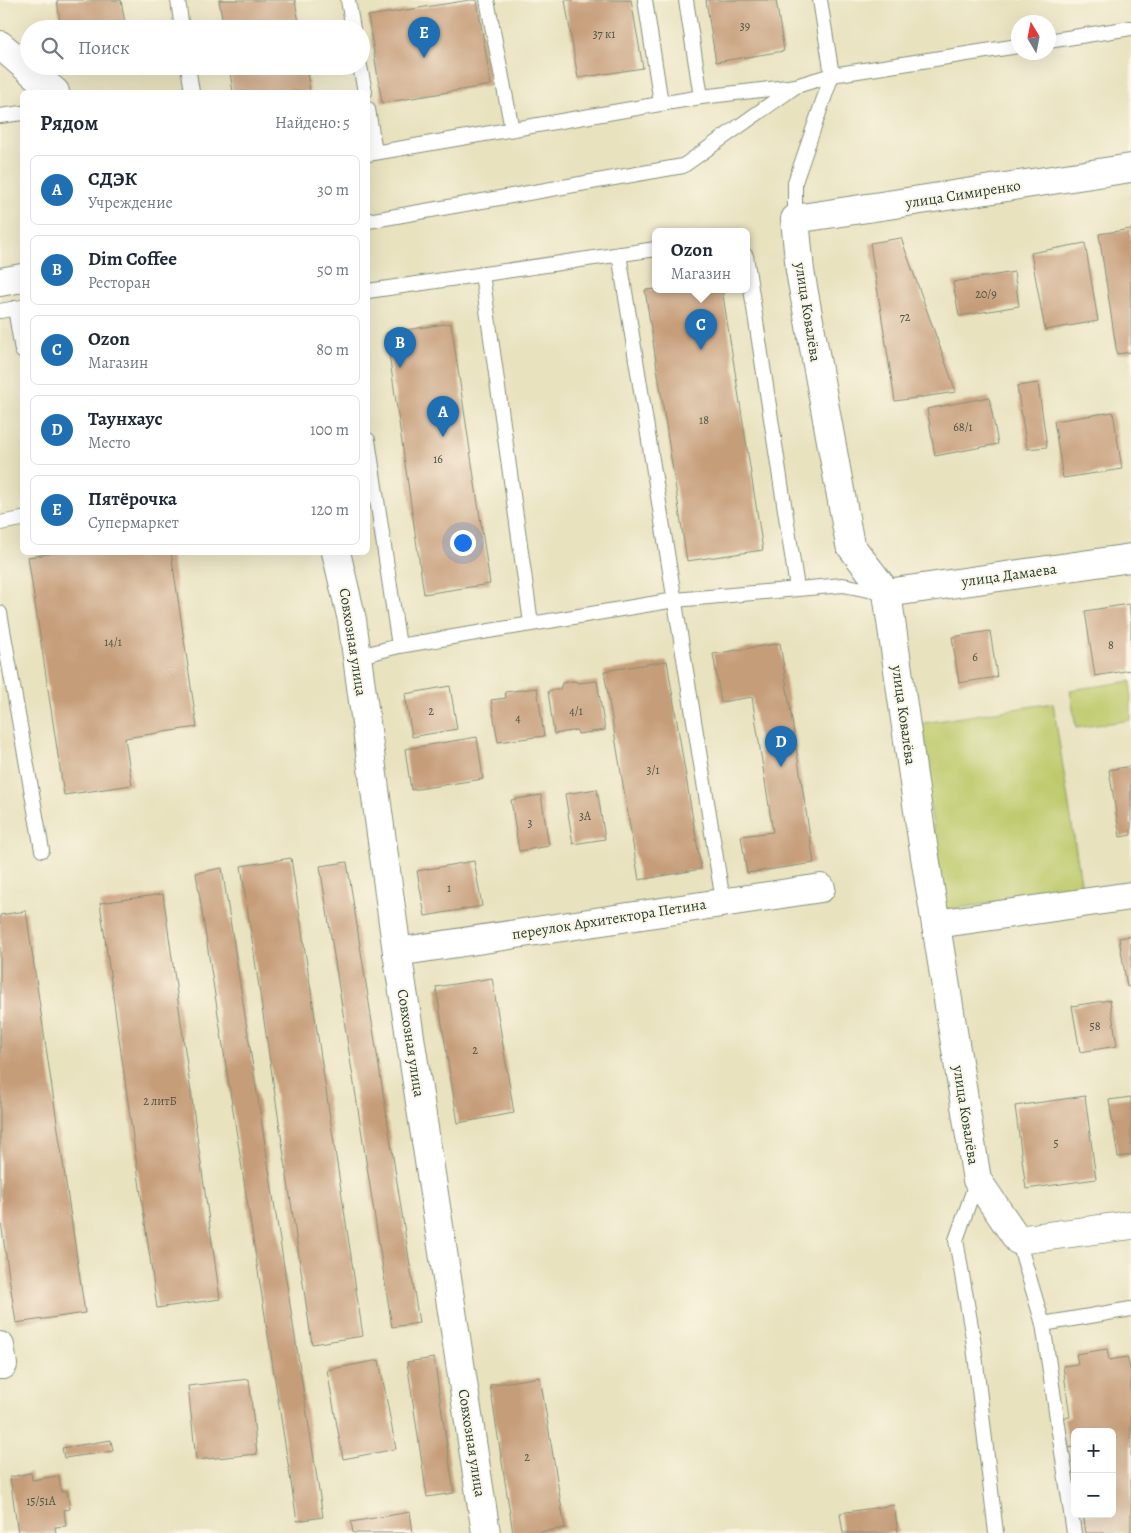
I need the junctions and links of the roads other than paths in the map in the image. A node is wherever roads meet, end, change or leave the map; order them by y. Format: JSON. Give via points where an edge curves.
{"nodes":[{"id":1,"x":178,"y":0,"type":"edge"},
{"id":2,"x":348,"y":0,"type":"edge"},
{"id":3,"x":487,"y":0,"type":"edge"},
{"id":4,"x":644,"y":0,"type":"edge"},
{"id":5,"x":686,"y":0,"type":"edge"},
{"id":6,"x":820,"y":0,"type":"edge"},
{"id":7,"x":181,"y":20,"type":"edge"},
{"id":8,"x":351,"y":20,"type":"edge"},
{"id":9,"x":1131,"y":28,"type":"edge"},
{"id":10,"x":1056,"y":40,"type":"edge"},
{"id":11,"x":0,"y":45,"type":"edge"},
{"id":12,"x":1011,"y":47,"type":"edge"},
{"id":13,"x":20,"y":62,"type":"edge"},
{"id":14,"x":35,"y":75,"type":"edge"},
{"id":15,"x":189,"y":75,"type":"edge"},
{"id":16,"x":361,"y":75,"type":"edge"},
{"id":17,"x":832,"y":75,"type":"junction"},
{"id":18,"x":796,"y":86,"type":"junction"},
{"id":19,"x":53,"y":90,"type":"edge"},
{"id":20,"x":192,"y":90,"type":"edge"},
{"id":21,"x":364,"y":90,"type":"edge"},
{"id":22,"x":701,"y":97,"type":"junction"},
{"id":23,"x":661,"y":103,"type":"junction"},
{"id":24,"x":20,"y":113,"type":"edge"},
{"id":25,"x":0,"y":116,"type":"edge"},
{"id":26,"x":512,"y":129,"type":"junction"},
{"id":27,"x":370,"y":138,"type":"edge"},
{"id":28,"x":371,"y":153,"type":"edge"},
{"id":29,"x":1131,"y":168,"type":"edge"},
{"id":30,"x":795,"y":219,"type":"junction"},
{"id":31,"x":370,"y":221,"type":"edge"},
{"id":32,"x":652,"y":250,"type":"edge"},
{"id":33,"x":619,"y":254,"type":"junction"},
{"id":34,"x":482,"y":274,"type":"junction"},
{"id":35,"x":20,"y":278,"type":"edge"},
{"id":36,"x":0,"y":282,"type":"edge"},
{"id":37,"x":750,"y":282,"type":"edge"},
{"id":38,"x":370,"y":291,"type":"edge"},
{"id":39,"x":19,"y":307,"type":"edge"},
{"id":40,"x":0,"y":311,"type":"edge"},
{"id":41,"x":20,"y":322,"type":"edge"},
{"id":42,"x":370,"y":453,"type":"edge"},
{"id":43,"x":20,"y":519,"type":"edge"},
{"id":44,"x":0,"y":523,"type":"edge"},
{"id":45,"x":337,"y":555,"type":"edge"},
{"id":46,"x":1131,"y":558,"type":"edge"},
{"id":47,"x":797,"y":588,"type":"junction"},
{"id":48,"x":887,"y":593,"type":"junction"},
{"id":49,"x":675,"y":600,"type":"junction"},
{"id":50,"x":0,"y":613,"type":"edge"},
{"id":51,"x":531,"y":624,"type":"junction"},
{"id":52,"x":399,"y":646,"type":"junction"},
{"id":53,"x":356,"y":657,"type":"junction"},
{"id":54,"x":42,"y":850,"type":"dead end"},
{"id":55,"x":821,"y":888,"type":"dead end"},
{"id":56,"x":1131,"y":896,"type":"edge"},
{"id":57,"x":723,"y":901,"type":"junction"},
{"id":58,"x":936,"y":924,"type":"junction"},
{"id":59,"x":397,"y":952,"type":"junction"},
{"id":60,"x":976,"y":1180,"type":"junction"},
{"id":61,"x":1131,"y":1225,"type":"edge"},
{"id":62,"x":1018,"y":1240,"type":"junction"},
{"id":63,"x":1131,"y":1310,"type":"edge"},
{"id":64,"x":1043,"y":1324,"type":"junction"},
{"id":65,"x":486,"y":1533,"type":"edge"},
{"id":66,"x":996,"y":1533,"type":"edge"},
{"id":67,"x":1074,"y":1533,"type":"edge"}],
"edges":[{"from":1,"to":7,"type":"lane"},
{"from":2,"to":8,"type":"lane"},
{"from":3,"to":26,"type":"lane"},
{"from":4,"to":23,"type":"lane"},
{"from":5,"to":22,"type":"lane"},
{"from":6,"to":17,"type":"lane"},
{"from":9,"to":10,"type":"lane"},
{"from":11,"to":13,"type":"street"},
{"from":12,"to":17,"type":"lane"},
{"from":14,"to":19,"type":"street"},
{"from":15,"to":20,"type":"lane"},
{"from":16,"to":21,"type":"lane"},
{"from":17,"to":18,"type":"lane"},
{"from":17,"to":30,"type":"lane","via":[[795,182]]},
{"from":18,"to":22,"type":"lane"},
{"from":18,"to":31,"type":"lane","via":[[683,166]]},
{"from":22,"to":23,"type":"lane"},
{"from":23,"to":26,"type":"lane"},
{"from":24,"to":25,"type":"lane"},
{"from":26,"to":28,"type":"lane"},
{"from":27,"to":28,"type":"lane"},
{"from":29,"to":30,"type":"street","name":"улица Симиренко"},
{"from":30,"to":48,"type":"street","name":"улица Ковалёва","via":[[800,270],[850,545]]},
{"from":32,"to":33,"type":"lane"},
{"from":33,"to":34,"type":"lane"},
{"from":33,"to":49,"type":"lane"},
{"from":34,"to":38,"type":"lane"},
{"from":34,"to":51,"type":"lane"},
{"from":35,"to":36,"type":"street"},
{"from":37,"to":47,"type":"lane"},
{"from":39,"to":40,"type":"lane"},
{"from":39,"to":41,"type":"lane"},
{"from":42,"to":52,"type":"lane"},
{"from":43,"to":44,"type":"lane"},
{"from":45,"to":53,"type":"street","name":"Совхозная улица","via":[[350,611]]},
{"from":46,"to":48,"type":"street","name":"улица Дамаева"},
{"from":47,"to":48,"type":"lane","via":[[843,585]]},
{"from":47,"to":49,"type":"lane"},
{"from":48,"to":58,"type":"street","name":"улица Ковалёва"},
{"from":49,"to":51,"type":"lane"},
{"from":49,"to":57,"type":"lane"},
{"from":50,"to":54,"type":"lane"},
{"from":51,"to":52,"type":"lane"},
{"from":52,"to":53,"type":"lane"},
{"from":53,"to":59,"type":"street","name":"Совхозная улица"},
{"from":55,"to":57,"type":"street","name":"переулок Архитектора Петина"},
{"from":56,"to":58,"type":"street"},
{"from":57,"to":59,"type":"street","name":"переулок Архитектора Петина"},
{"from":58,"to":60,"type":"street","name":"улица Ковалёва"},
{"from":59,"to":65,"type":"street","name":"Совхозная улица"},
{"from":60,"to":62,"type":"street","name":"улица Ковалёва"},
{"from":60,"to":66,"type":"lane","via":[[956,1240],[973,1338]]},
{"from":61,"to":62,"type":"street"},
{"from":62,"to":64,"type":"lane"},
{"from":63,"to":64,"type":"lane"},
{"from":64,"to":67,"type":"lane"}]}
